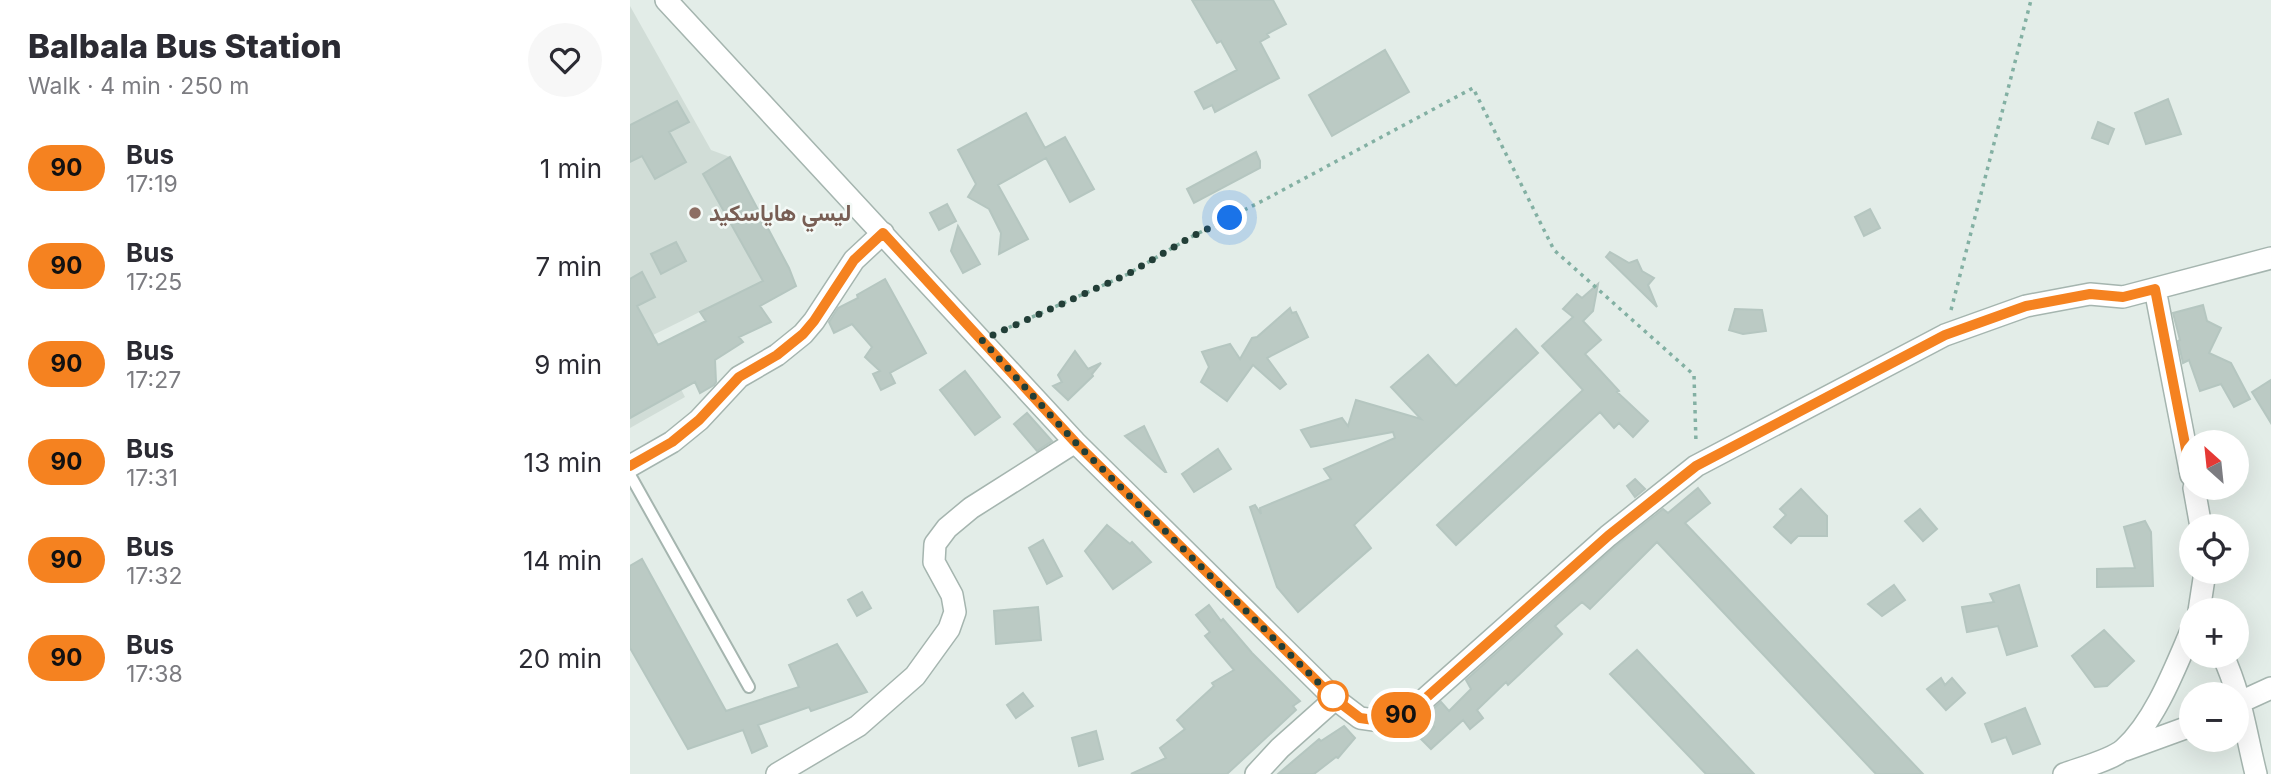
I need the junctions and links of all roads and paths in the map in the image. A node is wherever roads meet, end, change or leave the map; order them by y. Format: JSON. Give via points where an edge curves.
{"nodes":[{"id":1,"x":666,"y":0,"type":"edge"},
{"id":2,"x":2031,"y":0,"type":"edge"},
{"id":3,"x":883,"y":233,"type":"junction"},
{"id":4,"x":2271,"y":258,"type":"edge"},
{"id":5,"x":2155,"y":289,"type":"junction"},
{"id":6,"x":1945,"y":335,"type":"junction"},
{"id":7,"x":982,"y":340,"type":"junction"},
{"id":8,"x":2182,"y":430,"type":"edge"},
{"id":9,"x":1075,"y":442,"type":"junction"},
{"id":10,"x":630,"y":466,"type":"edge"},
{"id":11,"x":1696,"y":466,"type":"junction"},
{"id":12,"x":630,"y":475,"type":"edge"},
{"id":13,"x":2179,"y":658,"type":"edge"},
{"id":14,"x":749,"y":687,"type":"dead end"},
{"id":15,"x":2271,"y":688,"type":"edge"},
{"id":16,"x":2249,"y":698,"type":"edge"},
{"id":17,"x":1335,"y":699,"type":"junction"},
{"id":18,"x":2179,"y":730,"type":"edge"},
{"id":19,"x":2249,"y":745,"type":"edge"},
{"id":20,"x":2123,"y":750,"type":"junction"},
{"id":21,"x":777,"y":774,"type":"edge"},
{"id":22,"x":1256,"y":774,"type":"edge"},
{"id":23,"x":2064,"y":774,"type":"edge"},
{"id":24,"x":2256,"y":774,"type":"edge"}],
"edges":[{"from":1,"to":3,"type":"street"},
{"from":2,"to":6,"type":"path"},
{"from":3,"to":7,"type":"street"},
{"from":3,"to":10,"type":"street","via":[[848,268],[803,334],[739,377],[672,442]]},
{"from":4,"to":5,"type":"street"},
{"from":5,"to":6,"type":"street","via":[[2123,297],[2090,294],[2026,306]]},
{"from":5,"to":8,"type":"street"},
{"from":6,"to":11,"type":"street"},
{"from":7,"to":9,"type":"street"},
{"from":7,"to":11,"type":"path","via":[[1128,274],[1473,88],[1554,250],[1695,374]]},
{"from":9,"to":17,"type":"street"},
{"from":9,"to":21,"type":"street","via":[[947,528],[935,544],[934,562],[952,595],[955,612],[949,629],[915,676],[858,726]]},
{"from":11,"to":17,"type":"street","via":[[1608,536],[1418,705],[1388,722],[1360,718]]},
{"from":12,"to":14,"type":"lane"},
{"from":13,"to":20,"type":"street","via":[[2145,724]]},
{"from":15,"to":16,"type":"street"},
{"from":17,"to":22,"type":"street"},
{"from":18,"to":20,"type":"street"},
{"from":19,"to":24,"type":"street"},
{"from":20,"to":23,"type":"street"}]}
